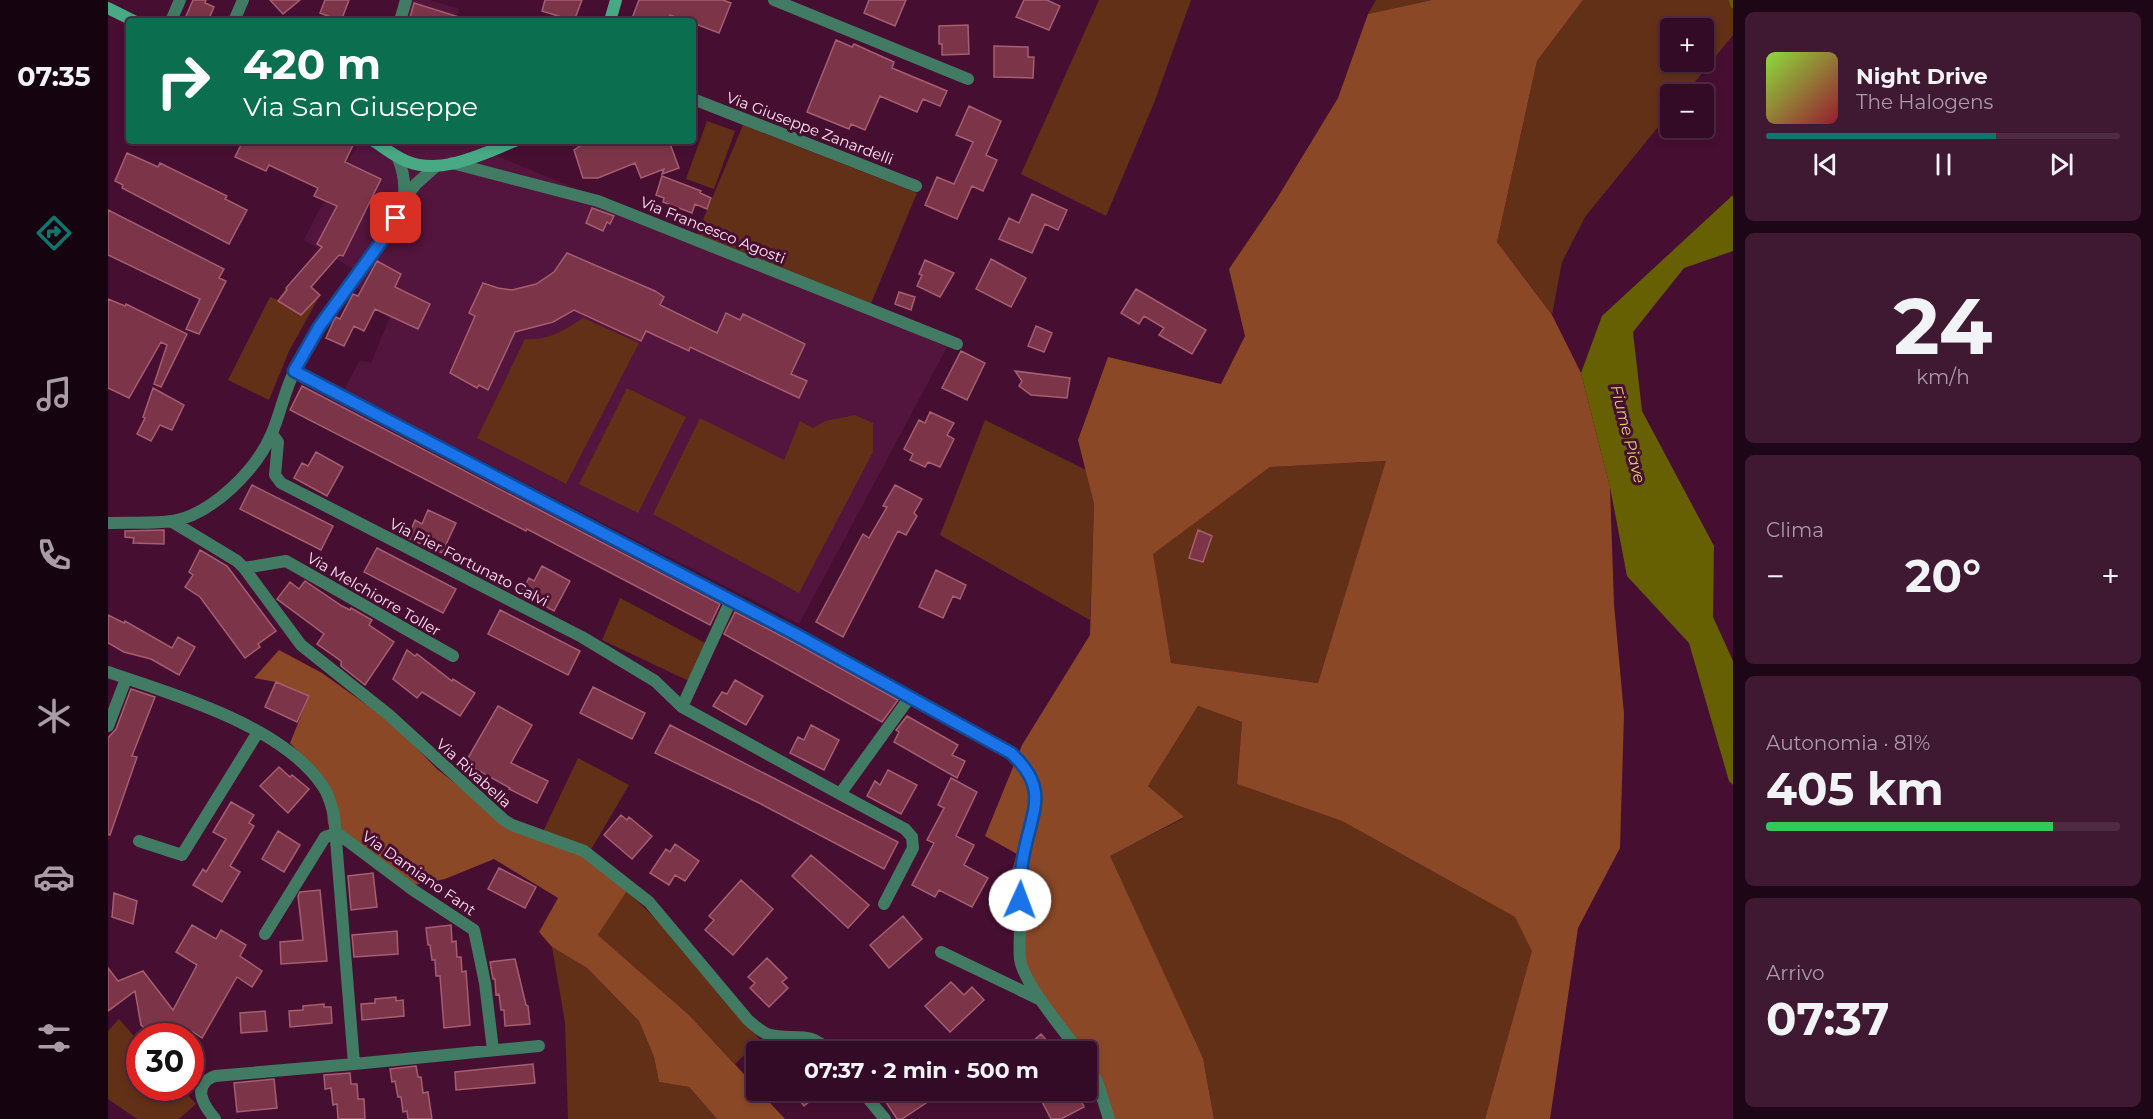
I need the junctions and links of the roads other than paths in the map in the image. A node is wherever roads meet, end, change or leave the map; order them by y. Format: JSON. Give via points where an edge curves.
{"nodes":[{"id":1,"x":180,"y":0,"type":"edge"},
{"id":2,"x":243,"y":0,"type":"edge"},
{"id":3,"x":406,"y":0,"type":"edge"},
{"id":4,"x":616,"y":0,"type":"edge"},
{"id":5,"x":774,"y":0,"type":"edge"},
{"id":6,"x":108,"y":8,"type":"edge"},
{"id":7,"x":128,"y":18,"type":"edge"},
{"id":8,"x":172,"y":18,"type":"edge"},
{"id":9,"x":235,"y":18,"type":"edge"},
{"id":10,"x":401,"y":18,"type":"edge"},
{"id":11,"x":611,"y":18,"type":"edge"},
{"id":12,"x":968,"y":79,"type":"dead end"},
{"id":13,"x":696,"y":100,"type":"edge"},
{"id":14,"x":378,"y":144,"type":"edge"},
{"id":15,"x":506,"y":144,"type":"edge"},
{"id":16,"x":398,"y":158,"type":"junction"},
{"id":17,"x":452,"y":163,"type":"junction"},
{"id":18,"x":435,"y":167,"type":"junction"},
{"id":19,"x":916,"y":186,"type":"dead end"},
{"id":20,"x":404,"y":199,"type":"junction"},
{"id":21,"x":957,"y":344,"type":"dead end"},
{"id":22,"x":294,"y":371,"type":"junction"},
{"id":23,"x":272,"y":434,"type":"junction"},
{"id":24,"x":171,"y":521,"type":"junction"},
{"id":25,"x":108,"y":523,"type":"edge"},
{"id":26,"x":244,"y":568,"type":"junction"},
{"id":27,"x":731,"y":600,"type":"junction"},
{"id":28,"x":453,"y":656,"type":"dead end"},
{"id":29,"x":108,"y":672,"type":"edge"},
{"id":30,"x":126,"y":679,"type":"junction"},
{"id":31,"x":910,"y":697,"type":"junction"},
{"id":32,"x":682,"y":707,"type":"junction"},
{"id":33,"x":108,"y":726,"type":"edge"},
{"id":34,"x":258,"y":732,"type":"junction"},
{"id":35,"x":840,"y":794,"type":"junction"},
{"id":36,"x":337,"y":833,"type":"junction"},
{"id":37,"x":139,"y":841,"type":"dead end"},
{"id":38,"x":884,"y":904,"type":"dead end"},
{"id":39,"x":265,"y":934,"type":"dead end"},
{"id":40,"x":940,"y":952,"type":"dead end"},
{"id":41,"x":1042,"y":1000,"type":"junction"},
{"id":42,"x":815,"y":1041,"type":"edge"},
{"id":43,"x":1071,"y":1041,"type":"edge"},
{"id":44,"x":539,"y":1046,"type":"dead end"},
{"id":45,"x":493,"y":1050,"type":"junction"},
{"id":46,"x":354,"y":1064,"type":"junction"},
{"id":47,"x":1097,"y":1083,"type":"edge"},
{"id":48,"x":870,"y":1101,"type":"edge"},
{"id":49,"x":215,"y":1119,"type":"edge"},
{"id":50,"x":885,"y":1119,"type":"edge"},
{"id":51,"x":1109,"y":1119,"type":"edge"}],
"edges":[{"from":1,"to":8,"type":"street"},
{"from":2,"to":9,"type":"street"},
{"from":3,"to":10,"type":"street"},
{"from":4,"to":11,"type":"street"},
{"from":5,"to":12,"type":"street"},
{"from":6,"to":7,"type":"street"},
{"from":13,"to":19,"type":"street","name":"Via Giuseppe Zanardelli"},
{"from":14,"to":16,"type":"street"},
{"from":15,"to":17,"type":"street"},
{"from":16,"to":18,"type":"street"},
{"from":16,"to":20,"type":"street","via":[[405,178]]},
{"from":17,"to":18,"type":"street"},
{"from":17,"to":21,"type":"street","name":"Via Francesco Agosti","via":[[598,201]]},
{"from":18,"to":20,"type":"street"},
{"from":20,"to":22,"type":"street","via":[[389,231],[319,327]]},
{"from":22,"to":23,"type":"street"},
{"from":22,"to":27,"type":"street"},
{"from":23,"to":24,"type":"street","via":[[253,463],[221,497],[202,511]]},
{"from":23,"to":32,"type":"street","name":"Via Pier Fortunato Calvi","via":[[278,442],[275,475],[282,483],[582,637],[656,681]]},
{"from":24,"to":25,"type":"street"},
{"from":24,"to":26,"type":"street","name":"Via Rivabella"},
{"from":26,"to":28,"type":"street","name":"Via Melchiorre Toller","via":[[286,561]]},
{"from":26,"to":42,"type":"street","name":"Via Rivabella","via":[[301,645],[389,715],[504,820],[577,848],[649,902],[748,1020],[766,1033],[786,1038],[806,1036]]},
{"from":27,"to":31,"type":"street"},
{"from":27,"to":32,"type":"street"},
{"from":29,"to":30,"type":"street"},
{"from":30,"to":33,"type":"street"},
{"from":30,"to":34,"type":"street","via":[[220,713]]},
{"from":31,"to":35,"type":"street"},
{"from":31,"to":41,"type":"street","via":[[1002,747],[1019,760],[1035,787],[1035,810],[1020,872],[1020,960]]},
{"from":32,"to":35,"type":"street","name":"Via Pier Fortunato Calvi"},
{"from":34,"to":36,"type":"street","via":[[290,752],[324,787]]},
{"from":34,"to":37,"type":"street","via":[[182,855]]},
{"from":35,"to":38,"type":"street","name":"Via Pier Fortunato Calvi","via":[[905,829],[912,837],[913,848]]},
{"from":36,"to":39,"type":"street","via":[[325,837]]},
{"from":36,"to":45,"type":"street","name":"Via Damiano Fant","via":[[474,930]]},
{"from":36,"to":46,"type":"street","name":"Via Damiano Fant"},
{"from":40,"to":41,"type":"street"},
{"from":41,"to":43,"type":"street"},
{"from":44,"to":45,"type":"street"},
{"from":45,"to":46,"type":"street"},
{"from":46,"to":49,"type":"street","via":[[215,1076],[201,1090],[203,1103]]},
{"from":47,"to":51,"type":"street"},
{"from":48,"to":50,"type":"street"}]}
